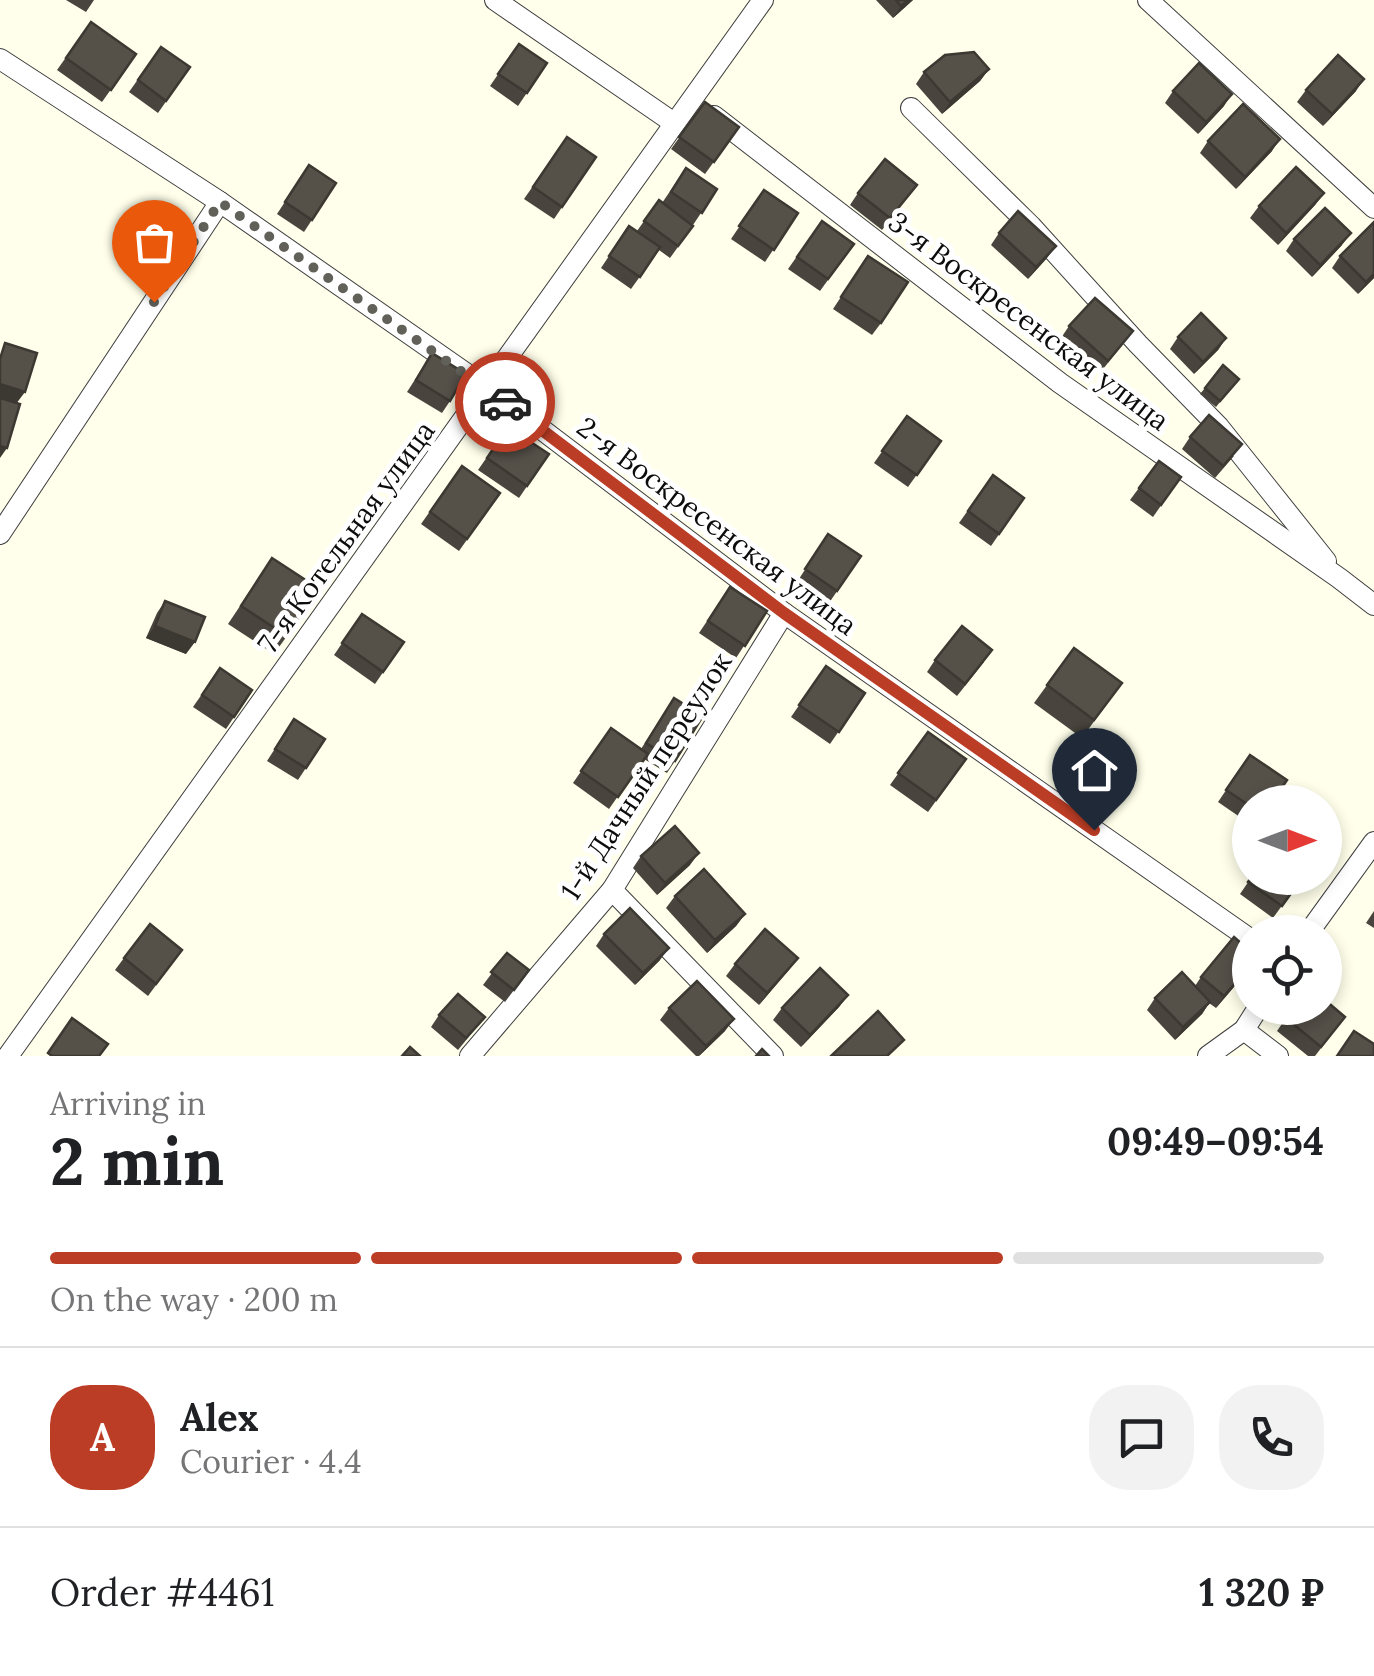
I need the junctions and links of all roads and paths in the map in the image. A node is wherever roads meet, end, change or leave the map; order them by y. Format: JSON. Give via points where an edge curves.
{"nodes":[{"id":1,"x":495,"y":0,"type":"edge"},
{"id":2,"x":763,"y":0,"type":"edge"},
{"id":3,"x":1148,"y":0,"type":"edge"},
{"id":4,"x":0,"y":59,"type":"edge"},
{"id":5,"x":692,"y":99,"type":"junction"},
{"id":6,"x":911,"y":108,"type":"dead end"},
{"id":7,"x":674,"y":123,"type":"junction"},
{"id":8,"x":220,"y":202,"type":"junction"},
{"id":9,"x":1374,"y":208,"type":"edge"},
{"id":10,"x":487,"y":388,"type":"junction"},
{"id":11,"x":0,"y":534,"type":"edge"},
{"id":12,"x":1339,"y":578,"type":"junction"},
{"id":13,"x":1374,"y":605,"type":"edge"},
{"id":14,"x":784,"y":613,"type":"junction"},
{"id":15,"x":1374,"y":844,"type":"edge"},
{"id":16,"x":612,"y":890,"type":"junction"},
{"id":17,"x":1322,"y":915,"type":"edge"},
{"id":18,"x":1232,"y":926,"type":"edge"},
{"id":19,"x":1247,"y":1025,"type":"edge"},
{"id":20,"x":1244,"y":1030,"type":"junction"},
{"id":21,"x":8,"y":1056,"type":"edge"},
{"id":22,"x":470,"y":1056,"type":"edge"},
{"id":23,"x":773,"y":1056,"type":"edge"},
{"id":24,"x":1208,"y":1056,"type":"edge"},
{"id":25,"x":1278,"y":1056,"type":"edge"}],
"edges":[{"from":1,"to":7,"type":"street"},
{"from":2,"to":5,"type":"street","name":"7-я Котельная улица"},
{"from":3,"to":9,"type":"street"},
{"from":4,"to":8,"type":"street","name":"2-я Воскресенская улица"},
{"from":5,"to":7,"type":"street","name":"7-я Котельная улица"},
{"from":5,"to":12,"type":"street","name":"3-я Воскресенская улица","via":[[1060,383]]},
{"from":6,"to":12,"type":"street","name":"3-я Воскресенская улица","via":[[1219,426]]},
{"from":7,"to":10,"type":"street","name":"7-я Котельная улица"},
{"from":8,"to":10,"type":"street","name":"2-я Воскресенская улица"},
{"from":8,"to":11,"type":"street"},
{"from":10,"to":14,"type":"street","name":"2-я Воскресенская улица"},
{"from":10,"to":21,"type":"street","name":"7-я Котельная улица"},
{"from":12,"to":13,"type":"street","name":"3-я Воскресенская улица"},
{"from":14,"to":16,"type":"street","name":"1-й Дачный переулок"},
{"from":14,"to":18,"type":"street","name":"2-я Воскресенская улица"},
{"from":15,"to":17,"type":"street"},
{"from":16,"to":22,"type":"street","name":"1-й Дачный переулок"},
{"from":16,"to":23,"type":"street"},
{"from":19,"to":20,"type":"street"},
{"from":20,"to":24,"type":"street"},
{"from":20,"to":25,"type":"street"}]}
